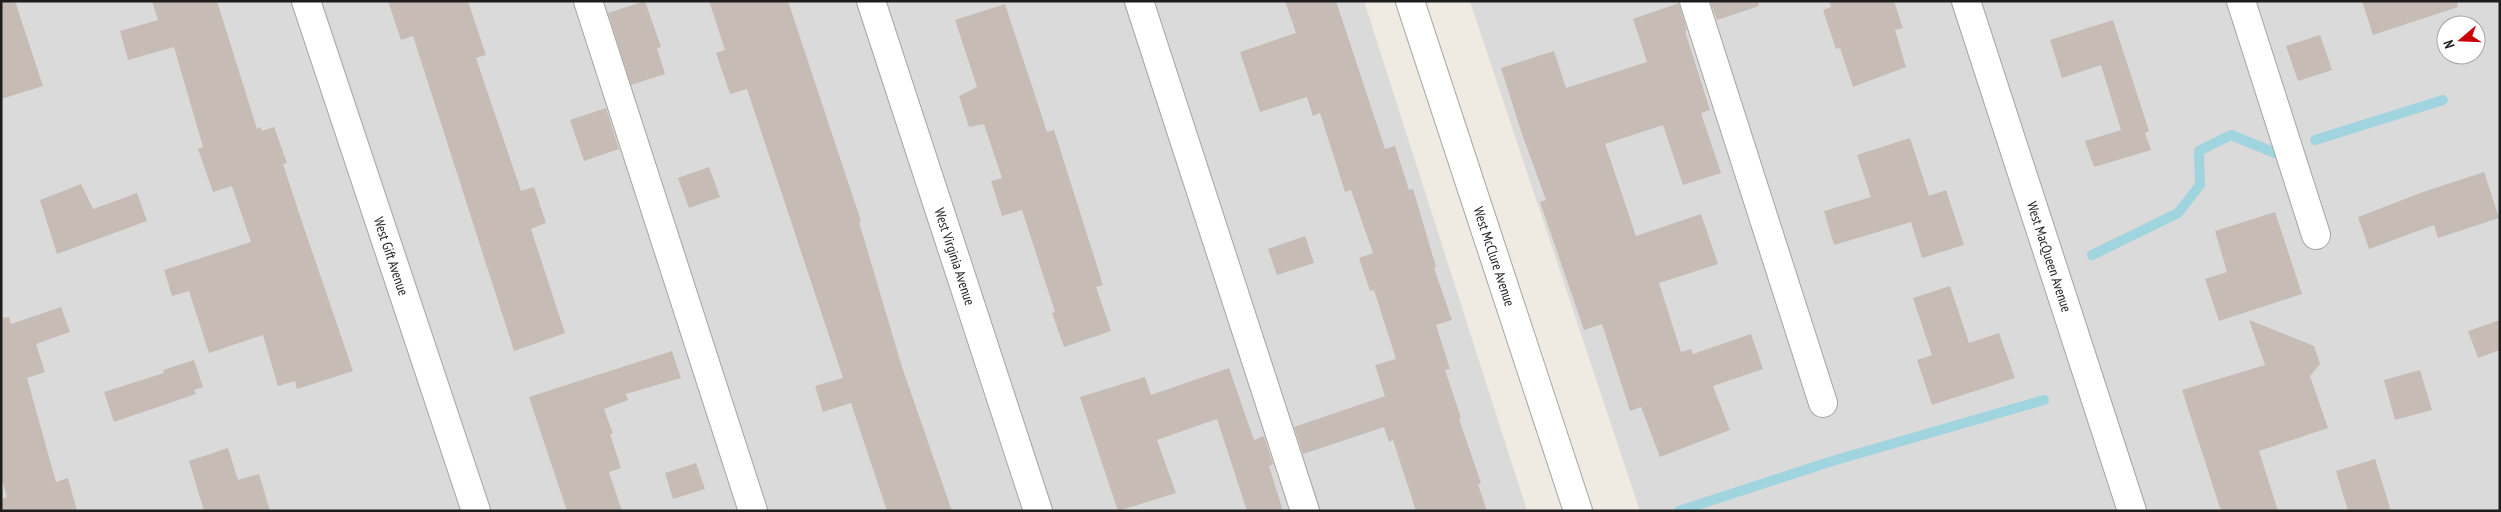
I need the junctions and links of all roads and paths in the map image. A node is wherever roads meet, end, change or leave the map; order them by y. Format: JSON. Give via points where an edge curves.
{"nodes":[{"id":1,"x":306,"y":1,"type":"edge"},
{"id":2,"x":588,"y":1,"type":"edge"},
{"id":3,"x":871,"y":1,"type":"edge"},
{"id":4,"x":1139,"y":1,"type":"edge"},
{"id":5,"x":1410,"y":1,"type":"edge"},
{"id":6,"x":1694,"y":1,"type":"edge"},
{"id":7,"x":1966,"y":1,"type":"edge"},
{"id":8,"x":2241,"y":1,"type":"edge"},
{"id":9,"x":2316,"y":235,"type":"dead end"},
{"id":10,"x":1824,"y":403,"type":"dead end"},
{"id":11,"x":476,"y":511,"type":"edge"},
{"id":12,"x":753,"y":511,"type":"edge"},
{"id":13,"x":1038,"y":511,"type":"edge"},
{"id":14,"x":1305,"y":511,"type":"edge"},
{"id":15,"x":1578,"y":511,"type":"edge"},
{"id":16,"x":2132,"y":511,"type":"edge"}],
"edges":[{"from":1,"to":11,"type":"street","name":"West Gift Avenue"},
{"from":2,"to":12,"type":"street"},
{"from":3,"to":13,"type":"street","name":"West Virginia Avenue"},
{"from":4,"to":14,"type":"street"},
{"from":5,"to":15,"type":"street","name":"West McClure Avenue"},
{"from":6,"to":10,"type":"street"},
{"from":7,"to":16,"type":"street","name":"West MacQueen Avenue"},
{"from":8,"to":9,"type":"street"}]}
